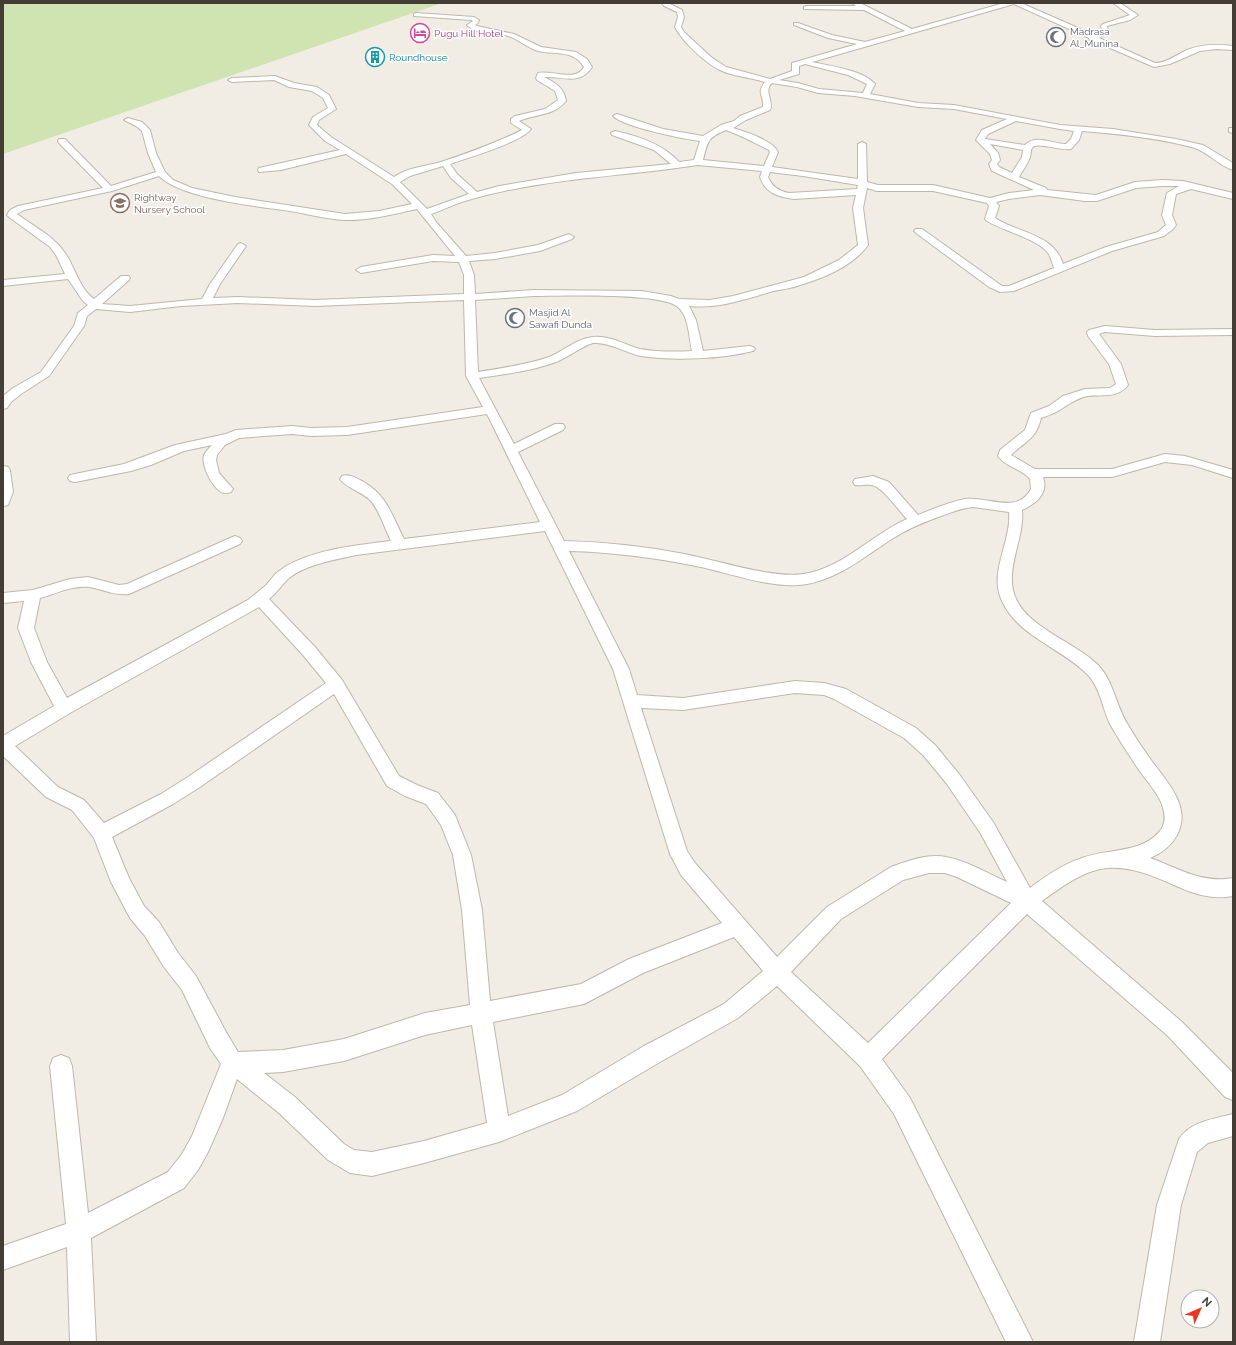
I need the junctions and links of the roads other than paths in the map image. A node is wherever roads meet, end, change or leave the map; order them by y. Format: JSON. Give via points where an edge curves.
{"nodes":[{"id":1,"x":665,"y":3,"type":"edge"},
{"id":2,"x":855,"y":3,"type":"edge"},
{"id":3,"x":1011,"y":3,"type":"edge"},
{"id":4,"x":1016,"y":3,"type":"edge"},
{"id":5,"x":1116,"y":3,"type":"edge"},
{"id":6,"x":806,"y":8,"type":"dead end"},
{"id":7,"x":863,"y":8,"type":"junction"},
{"id":8,"x":416,"y":15,"type":"dead end"},
{"id":9,"x":796,"y":24,"type":"dead end"},
{"id":10,"x":911,"y":31,"type":"junction"},
{"id":11,"x":1092,"y":39,"type":"junction"},
{"id":12,"x":865,"y":44,"type":"junction"},
{"id":13,"x":1233,"y":48,"type":"edge"},
{"id":14,"x":804,"y":62,"type":"junction"},
{"id":15,"x":232,"y":80,"type":"dead end"},
{"id":16,"x":771,"y":81,"type":"junction"},
{"id":17,"x":865,"y":96,"type":"junction"},
{"id":18,"x":617,"y":116,"type":"dead end"},
{"id":19,"x":1014,"y":119,"type":"junction"},
{"id":20,"x":128,"y":120,"type":"dead end"},
{"id":21,"x":724,"y":127,"type":"junction"},
{"id":22,"x":1079,"y":129,"type":"junction"},
{"id":23,"x":615,"y":132,"type":"dead end"},
{"id":24,"x":705,"y":139,"type":"junction"},
{"id":25,"x":62,"y":141,"type":"dead end"},
{"id":26,"x":981,"y":141,"type":"junction"},
{"id":27,"x":862,"y":144,"type":"dead end"},
{"id":28,"x":1027,"y":148,"type":"junction"},
{"id":29,"x":348,"y":151,"type":"junction"},
{"id":30,"x":698,"y":162,"type":"junction"},
{"id":31,"x":445,"y":163,"type":"junction"},
{"id":32,"x":677,"y":165,"type":"junction"},
{"id":33,"x":1233,"y":167,"type":"edge"},
{"id":34,"x":262,"y":170,"type":"dead end"},
{"id":35,"x":766,"y":170,"type":"junction"},
{"id":36,"x":161,"y":173,"type":"junction"},
{"id":37,"x":1014,"y":177,"type":"junction"},
{"id":38,"x":396,"y":182,"type":"junction"},
{"id":39,"x":1193,"y":186,"type":"junction"},
{"id":40,"x":862,"y":188,"type":"junction"},
{"id":41,"x":109,"y":189,"type":"junction"},
{"id":42,"x":1051,"y":192,"type":"junction"},
{"id":43,"x":475,"y":195,"type":"junction"},
{"id":44,"x":1233,"y":196,"type":"edge"},
{"id":45,"x":990,"y":201,"type":"junction"},
{"id":46,"x":422,"y":210,"type":"junction"},
{"id":47,"x":919,"y":231,"type":"dead end"},
{"id":48,"x":570,"y":237,"type":"dead end"},
{"id":49,"x":241,"y":246,"type":"dead end"},
{"id":50,"x":463,"y":259,"type":"junction"},
{"id":51,"x":1059,"y":269,"type":"junction"},
{"id":52,"x":361,"y":270,"type":"dead end"},
{"id":53,"x":71,"y":276,"type":"junction"},
{"id":54,"x":126,"y":278,"type":"dead end"},
{"id":55,"x":3,"y":283,"type":"edge"},
{"id":56,"x":470,"y":297,"type":"junction"},
{"id":57,"x":206,"y":302,"type":"junction"},
{"id":58,"x":680,"y":302,"type":"junction"},
{"id":59,"x":95,"y":305,"type":"junction"},
{"id":60,"x":1233,"y":332,"type":"edge"},
{"id":61,"x":749,"y":349,"type":"dead end"},
{"id":62,"x":698,"y":353,"type":"junction"},
{"id":63,"x":472,"y":376,"type":"junction"},
{"id":64,"x":3,"y":388,"type":"edge"},
{"id":65,"x":17,"y":391,"type":"junction"},
{"id":66,"x":3,"y":405,"type":"edge"},
{"id":67,"x":490,"y":410,"type":"junction"},
{"id":68,"x":559,"y":428,"type":"dead end"},
{"id":69,"x":226,"y":438,"type":"junction"},
{"id":70,"x":511,"y":450,"type":"junction"},
{"id":71,"x":3,"y":470,"type":"edge"},
{"id":72,"x":1033,"y":473,"type":"junction"},
{"id":73,"x":1233,"y":474,"type":"edge"},
{"id":74,"x":75,"y":478,"type":"dead end"},
{"id":75,"x":347,"y":480,"type":"dead end"},
{"id":76,"x":860,"y":482,"type":"dead end"},
{"id":77,"x":226,"y":489,"type":"dead end"},
{"id":78,"x":3,"y":502,"type":"edge"},
{"id":79,"x":1015,"y":508,"type":"junction"},
{"id":80,"x":916,"y":521,"type":"junction"},
{"id":81,"x":549,"y":526,"type":"junction"},
{"id":82,"x":235,"y":541,"type":"dead end"},
{"id":83,"x":400,"y":545,"type":"junction"},
{"id":84,"x":560,"y":546,"type":"junction"},
{"id":85,"x":33,"y":594,"type":"junction"},
{"id":86,"x":3,"y":598,"type":"edge"},
{"id":87,"x":261,"y":599,"type":"junction"},
{"id":88,"x":336,"y":684,"type":"junction"},
{"id":89,"x":632,"y":701,"type":"junction"},
{"id":90,"x":64,"y":708,"type":"junction"},
{"id":91,"x":3,"y":745,"type":"edge"},
{"id":92,"x":101,"y":833,"type":"junction"},
{"id":93,"x":1122,"y":859,"type":"junction"},
{"id":94,"x":1233,"y":887,"type":"edge"},
{"id":95,"x":1026,"y":901,"type":"junction"},
{"id":96,"x":737,"y":926,"type":"junction"},
{"id":97,"x":777,"y":972,"type":"junction"},
{"id":98,"x":481,"y":1014,"type":"junction"},
{"id":99,"x":868,"y":1058,"type":"junction"},
{"id":100,"x":233,"y":1063,"type":"junction"},
{"id":101,"x":61,"y":1066,"type":"dead end"},
{"id":102,"x":1233,"y":1089,"type":"edge"},
{"id":103,"x":1233,"y":1126,"type":"edge"},
{"id":104,"x":499,"y":1131,"type":"junction"},
{"id":105,"x":79,"y":1230,"type":"junction"},
{"id":106,"x":3,"y":1258,"type":"edge"},
{"id":107,"x":83,"y":1342,"type":"edge"},
{"id":108,"x":1020,"y":1342,"type":"edge"},
{"id":109,"x":1147,"y":1342,"type":"edge"}],
"edges":[{"from":1,"to":16,"type":"street","via":[[680,11],[679,30],[713,64]]},
{"from":2,"to":7,"type":"street"},
{"from":3,"to":10,"type":"street"},
{"from":4,"to":11,"type":"street"},
{"from":5,"to":11,"type":"street","via":[[1135,15],[1105,25],[1106,32]]},
{"from":6,"to":7,"type":"street"},
{"from":7,"to":10,"type":"street"},
{"from":8,"to":31,"type":"street","via":[[472,18],[476,22],[470,26],[476,29],[511,34],[542,50],[571,52],[586,61],[588,67],[586,72],[579,76],[541,75],[540,78],[557,87],[562,94],[562,101],[558,106],[514,121],[527,129],[525,132]]},
{"from":9,"to":12,"type":"street","via":[[830,37]]},
{"from":10,"to":12,"type":"street"},
{"from":11,"to":13,"type":"street","via":[[1158,66],[1201,48]]},
{"from":12,"to":14,"type":"street"},
{"from":14,"to":16,"type":"street","via":[[794,66],[796,72]]},
{"from":14,"to":17,"type":"street","via":[[867,80],[871,84]]},
{"from":15,"to":29,"type":"street","via":[[275,78],[292,85],[318,90],[326,97],[332,109],[316,119],[314,125],[328,139]]},
{"from":16,"to":17,"type":"street","via":[[818,91]]},
{"from":16,"to":21,"type":"street","via":[[764,90],[767,108]]},
{"from":17,"to":19,"type":"street","via":[[918,105],[954,107]]},
{"from":18,"to":24,"type":"street","via":[[655,130]]},
{"from":19,"to":22,"type":"street"},
{"from":19,"to":26,"type":"street","via":[[985,132],[980,138]]},
{"from":20,"to":36,"type":"street","via":[[146,130]]},
{"from":21,"to":24,"type":"street"},
{"from":21,"to":35,"type":"street","via":[[772,148],[774,152]]},
{"from":22,"to":28,"type":"street","via":[[1075,140],[1068,147],[1036,142]]},
{"from":22,"to":33,"type":"street","via":[[1120,132],[1190,144],[1209,151]]},
{"from":23,"to":32,"type":"street","via":[[652,146],[666,154]]},
{"from":24,"to":30,"type":"street"},
{"from":25,"to":41,"type":"street"},
{"from":26,"to":28,"type":"street"},
{"from":26,"to":37,"type":"street","via":[[994,153],[995,169]]},
{"from":27,"to":40,"type":"street"},
{"from":28,"to":37,"type":"street","via":[[1026,157]]},
{"from":29,"to":34,"type":"street"},
{"from":29,"to":38,"type":"street"},
{"from":30,"to":32,"type":"street"},
{"from":30,"to":35,"type":"street"},
{"from":31,"to":38,"type":"street","via":[[407,174],[398,178]]},
{"from":31,"to":43,"type":"street","via":[[450,172]]},
{"from":32,"to":43,"type":"street","via":[[576,176]]},
{"from":35,"to":40,"type":"street","via":[[803,173]]},
{"from":35,"to":40,"type":"street","via":[[764,177],[768,187],[784,195]]},
{"from":36,"to":41,"type":"street"},
{"from":36,"to":46,"type":"street","via":[[170,182],[200,193],[338,216]]},
{"from":37,"to":42,"type":"street","via":[[1027,185]]},
{"from":38,"to":46,"type":"street"},
{"from":39,"to":42,"type":"street","via":[[1172,183],[1146,184],[1097,198]]},
{"from":39,"to":44,"type":"street"},
{"from":39,"to":51,"type":"street","via":[[1172,193],[1167,215],[1171,225],[1168,230]]},
{"from":40,"to":45,"type":"street","via":[[932,188]]},
{"from":40,"to":58,"type":"street","via":[[859,220],[863,245],[849,258],[801,282],[739,299],[712,304]]},
{"from":41,"to":53,"type":"street","via":[[13,212],[12,215],[53,244],[61,254]]},
{"from":42,"to":45,"type":"street","via":[[1028,193]]},
{"from":43,"to":46,"type":"street"},
{"from":45,"to":51,"type":"street","via":[[994,206],[990,219],[1046,246],[1054,255]]},
{"from":46,"to":50,"type":"street"},
{"from":47,"to":51,"type":"street","via":[[1000,289],[1019,286]]},
{"from":48,"to":50,"type":"street","via":[[540,248]]},
{"from":49,"to":57,"type":"street"},
{"from":50,"to":52,"type":"street","via":[[432,258]]},
{"from":50,"to":56,"type":"street","via":[[469,275]]},
{"from":53,"to":55,"type":"street"},
{"from":53,"to":59,"type":"street","via":[[87,299]]},
{"from":54,"to":59,"type":"street"},
{"from":56,"to":57,"type":"street","via":[[302,303],[238,300]]},
{"from":56,"to":58,"type":"street","via":[[526,293],[618,292],[660,296]]},
{"from":56,"to":63,"type":"street"},
{"from":57,"to":59,"type":"street","via":[[120,309]]},
{"from":58,"to":62,"type":"street","via":[[691,320]]},
{"from":59,"to":65,"type":"street","via":[[82,315],[79,326],[46,374]]},
{"from":60,"to":72,"type":"street","via":[[1134,333],[1112,329],[1093,332],[1115,362],[1122,385],[1113,391],[1076,396],[1063,401],[1053,410],[1035,416],[1030,433],[1004,456]]},
{"from":61,"to":62,"type":"street"},
{"from":62,"to":63,"type":"street","via":[[648,354],[613,342],[595,340],[582,342],[569,352],[543,362]]},
{"from":63,"to":67,"type":"street"},
{"from":64,"to":65,"type":"street"},
{"from":65,"to":66,"type":"street"},
{"from":67,"to":69,"type":"street","via":[[347,431],[252,432]]},
{"from":67,"to":70,"type":"street"},
{"from":68,"to":70,"type":"street"},
{"from":69,"to":74,"type":"street","via":[[180,448],[126,468]]},
{"from":69,"to":77,"type":"street","via":[[214,449],[210,460],[213,474]]},
{"from":70,"to":81,"type":"street"},
{"from":71,"to":78,"type":"street","via":[[6,492]]},
{"from":72,"to":73,"type":"street","via":[[1112,473],[1158,458],[1172,458]]},
{"from":72,"to":79,"type":"street","via":[[1037,479],[1038,490],[1026,503]]},
{"from":75,"to":83,"type":"street","via":[[364,488],[377,499]]},
{"from":76,"to":80,"type":"street","via":[[873,480],[884,485]]},
{"from":79,"to":80,"type":"street","via":[[971,503],[956,505]]},
{"from":79,"to":93,"type":"street","via":[[1016,527],[1005,588],[1008,598],[1014,609],[1040,632],[1093,670],[1103,684],[1120,726],[1165,793],[1171,807],[1174,820],[1171,830],[1160,843],[1149,850]]},
{"from":80,"to":84,"type":"street","via":[[828,573],[793,580],[621,549]]},
{"from":81,"to":83,"type":"street"},
{"from":81,"to":84,"type":"street"},
{"from":82,"to":85,"type":"street","via":[[129,589],[119,590],[88,582]]},
{"from":83,"to":87,"type":"street","via":[[356,550],[306,563],[284,575]]},
{"from":84,"to":89,"type":"street","via":[[621,669]]},
{"from":85,"to":86,"type":"street"},
{"from":85,"to":90,"type":"street","via":[[26,628],[39,662]]},
{"from":87,"to":88,"type":"street"},
{"from":87,"to":90,"type":"street"},
{"from":88,"to":92,"type":"street","via":[[194,782]]},
{"from":88,"to":98,"type":"street","via":[[393,781],[432,798],[448,821],[462,855],[470,902]]},
{"from":89,"to":95,"type":"street","via":[[683,704],[795,687],[824,689],[840,694],[910,733],[929,750],[954,780],[986,828]]},
{"from":89,"to":96,"type":"street","via":[[679,854],[688,869]]},
{"from":90,"to":91,"type":"street"},
{"from":91,"to":92,"type":"street","via":[[52,792],[78,805]]},
{"from":92,"to":100,"type":"street","via":[[121,882],[137,912],[152,929],[189,983],[218,1040]]},
{"from":93,"to":94,"type":"street","via":[[1214,890]]},
{"from":93,"to":95,"type":"street","via":[[1076,868]]},
{"from":95,"to":97,"type":"street","via":[[985,880],[945,865],[929,865],[898,873],[834,913]]},
{"from":95,"to":99,"type":"street"},
{"from":95,"to":102,"type":"street","via":[[1146,1003]]},
{"from":96,"to":97,"type":"street"},
{"from":96,"to":98,"type":"street","via":[[636,966],[584,994]]},
{"from":97,"to":99,"type":"street"},
{"from":97,"to":104,"type":"street","via":[[731,1011],[569,1102]]},
{"from":98,"to":100,"type":"street","via":[[425,1024],[344,1050],[283,1061]]},
{"from":98,"to":104,"type":"street"},
{"from":99,"to":108,"type":"street","via":[[902,1106]]},
{"from":100,"to":104,"type":"street","via":[[287,1105],[336,1152],[350,1161],[372,1164]]},
{"from":100,"to":105,"type":"street","via":[[200,1144],[176,1180]]},
{"from":101,"to":105,"type":"street"},
{"from":103,"to":109,"type":"street","via":[[1200,1134],[1190,1140],[1187,1147],[1169,1205]]},
{"from":105,"to":106,"type":"street"},
{"from":105,"to":107,"type":"street"}]}
